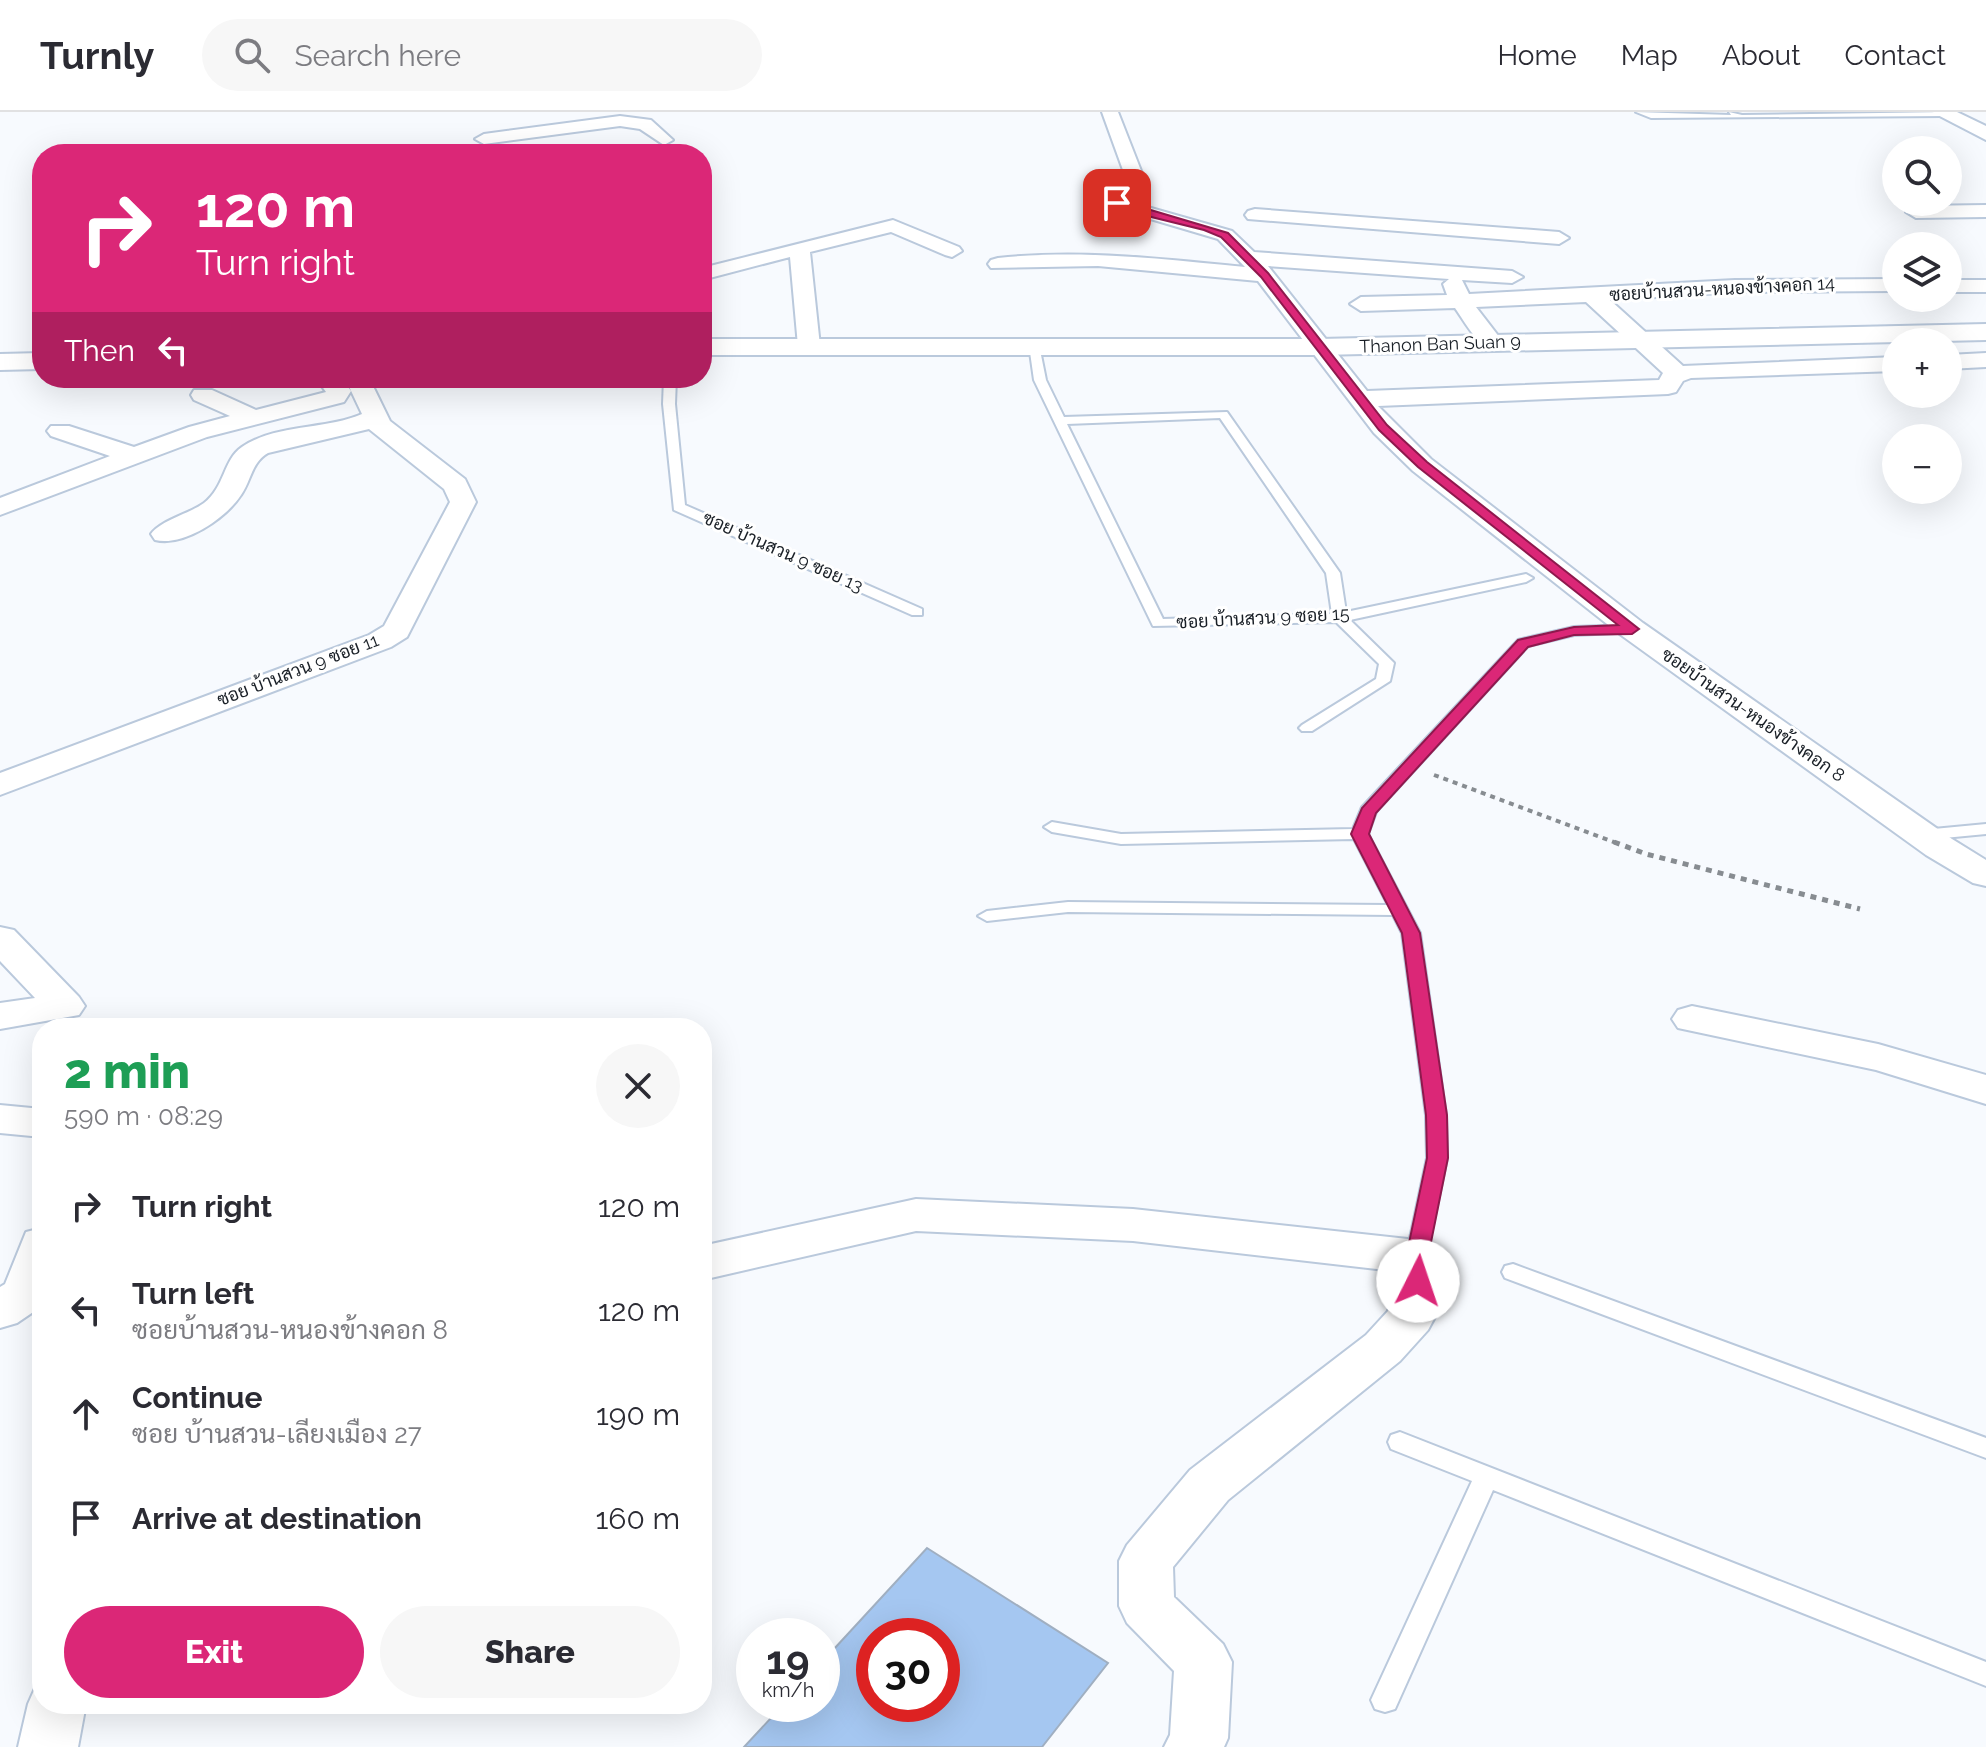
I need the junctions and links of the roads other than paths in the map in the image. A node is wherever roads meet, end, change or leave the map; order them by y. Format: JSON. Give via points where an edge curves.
{"nodes":[{"id":1,"x":1110,"y":112,"type":"edge"},
{"id":2,"x":1640,"y":112,"type":"edge"},
{"id":3,"x":1951,"y":113,"type":"edge"},
{"id":4,"x":1737,"y":114,"type":"edge"},
{"id":5,"x":1986,"y":122,"type":"edge"},
{"id":6,"x":1986,"y":134,"type":"edge"},
{"id":7,"x":483,"y":139,"type":"edge"},
{"id":8,"x":664,"y":140,"type":"dead end"},
{"id":9,"x":1962,"y":211,"type":"edge"},
{"id":10,"x":1986,"y":211,"type":"edge"},
{"id":11,"x":1255,"y":215,"type":"dead end"},
{"id":12,"x":1459,"y":230,"type":"junction"},
{"id":13,"x":1559,"y":238,"type":"dead end"},
{"id":14,"x":802,"y":248,"type":"junction"},
{"id":15,"x":952,"y":251,"type":"dead end"},
{"id":16,"x":1246,"y":258,"type":"junction"},
{"id":17,"x":998,"y":264,"type":"dead end"},
{"id":18,"x":712,"y":271,"type":"edge"},
{"id":19,"x":1451,"y":273,"type":"junction"},
{"id":20,"x":1265,"y":275,"type":"junction"},
{"id":21,"x":1882,"y":285,"type":"edge"},
{"id":22,"x":1962,"y":287,"type":"edge"},
{"id":23,"x":1543,"y":288,"type":"junction"},
{"id":24,"x":1984,"y":289,"type":"edge"},
{"id":25,"x":1591,"y":295,"type":"junction"},
{"id":26,"x":1460,"y":300,"type":"junction"},
{"id":27,"x":1361,"y":304,"type":"dead end"},
{"id":28,"x":1986,"y":332,"type":"edge"},
{"id":29,"x":1642,"y":339,"type":"junction"},
{"id":30,"x":1492,"y":342,"type":"junction"},
{"id":31,"x":1034,"y":345,"type":"junction"},
{"id":32,"x":809,"y":346,"type":"junction"},
{"id":33,"x":712,"y":347,"type":"edge"},
{"id":34,"x":1320,"y":347,"type":"junction"},
{"id":35,"x":1986,"y":360,"type":"edge"},
{"id":36,"x":1962,"y":361,"type":"edge"},
{"id":37,"x":1882,"y":364,"type":"edge"},
{"id":38,"x":1678,"y":374,"type":"junction"},
{"id":39,"x":336,"y":388,"type":"edge"},
{"id":40,"x":361,"y":388,"type":"edge"},
{"id":41,"x":670,"y":388,"type":"edge"},
{"id":42,"x":203,"y":395,"type":"dead end"},
{"id":43,"x":1360,"y":399,"type":"junction"},
{"id":44,"x":254,"y":418,"type":"junction"},
{"id":45,"x":374,"y":418,"type":"junction"},
{"id":46,"x":1062,"y":421,"type":"junction"},
{"id":47,"x":60,"y":431,"type":"dead end"},
{"id":48,"x":135,"y":456,"type":"junction"},
{"id":49,"x":0,"y":507,"type":"edge"},
{"id":50,"x":165,"y":534,"type":"dead end"},
{"id":51,"x":1526,"y":578,"type":"dead end"},
{"id":52,"x":917,"y":612,"type":"dead end"},
{"id":53,"x":1340,"y":618,"type":"junction"},
{"id":54,"x":1632,"y":629,"type":"junction"},
{"id":55,"x":1307,"y":728,"type":"dead end"},
{"id":56,"x":0,"y":785,"type":"edge"},
{"id":57,"x":1052,"y":827,"type":"dead end"},
{"id":58,"x":1986,"y":829,"type":"edge"},
{"id":59,"x":1360,"y":834,"type":"junction"},
{"id":60,"x":1923,"y":835,"type":"junction"},
{"id":61,"x":1986,"y":875,"type":"edge"},
{"id":62,"x":1399,"y":910,"type":"junction"},
{"id":63,"x":987,"y":916,"type":"dead end"},
{"id":64,"x":0,"y":938,"type":"edge"},
{"id":65,"x":0,"y":1016,"type":"edge"},
{"id":66,"x":1692,"y":1019,"type":"dead end"},
{"id":67,"x":1986,"y":1090,"type":"edge"},
{"id":68,"x":0,"y":1119,"type":"edge"},
{"id":69,"x":32,"y":1122,"type":"edge"},
{"id":70,"x":1417,"y":1257,"type":"junction"},
{"id":71,"x":712,"y":1261,"type":"edge"},
{"id":72,"x":1513,"y":1272,"type":"dead end"},
{"id":73,"x":32,"y":1273,"type":"edge"},
{"id":74,"x":0,"y":1310,"type":"edge"},
{"id":75,"x":1400,"y":1442,"type":"dead end"},
{"id":76,"x":1986,"y":1448,"type":"edge"},
{"id":77,"x":1487,"y":1476,"type":"junction"},
{"id":78,"x":1986,"y":1674,"type":"edge"},
{"id":79,"x":1385,"y":1700,"type":"dead end"},
{"id":80,"x":55,"y":1714,"type":"edge"},
{"id":81,"x":48,"y":1747,"type":"edge"},
{"id":82,"x":1194,"y":1747,"type":"edge"}],
"edges":[{"from":1,"to":16,"type":"street","name":"ซอยบ้านสวน-หนองข้างคอก 8","via":[[1136,181],[1117,203],[1225,235]]},
{"from":2,"to":4,"type":"lane"},
{"from":3,"to":4,"type":"lane"},
{"from":3,"to":5,"type":"street"},
{"from":3,"to":6,"type":"street"},
{"from":7,"to":8,"type":"street","via":[[620,121],[645,124]]},
{"from":9,"to":10,"type":"street"},
{"from":11,"to":12,"type":"street"},
{"from":12,"to":13,"type":"street"},
{"from":12,"to":19,"type":"street"},
{"from":14,"to":15,"type":"street","via":[[893,226]]},
{"from":14,"to":18,"type":"street"},
{"from":14,"to":32,"type":"street"},
{"from":16,"to":19,"type":"street"},
{"from":16,"to":20,"type":"street","name":"ซอยบ้านสวน-หนองข้างคอก 8"},
{"from":17,"to":20,"type":"street","via":[[1082,257]]},
{"from":19,"to":23,"type":"street"},
{"from":19,"to":26,"type":"street"},
{"from":20,"to":34,"type":"street","name":"ซอยบ้านสวน-หนองข้างคอก 8"},
{"from":21,"to":25,"type":"street","name":"ซอยบ้านสวน-หนองข้างคอก 14","via":[[1735,286]]},
{"from":22,"to":24,"type":"street"},
{"from":23,"to":25,"type":"street","name":"ซอยบ้านสวน-หนองข้างคอก 14"},
{"from":23,"to":26,"type":"street"},
{"from":25,"to":29,"type":"street"},
{"from":26,"to":27,"type":"street"},
{"from":26,"to":30,"type":"street"},
{"from":28,"to":29,"type":"street","name":"Thanon Ban Suan 9"},
{"from":29,"to":30,"type":"street","name":"Thanon Ban Suan 9"},
{"from":29,"to":38,"type":"street"},
{"from":30,"to":34,"type":"street","name":"Thanon Ban Suan 9"},
{"from":31,"to":32,"type":"street","name":"Thanon Ban Suan 9"},
{"from":31,"to":34,"type":"street","name":"Thanon Ban Suan 9"},
{"from":31,"to":46,"type":"lane","name":"ซอย บ้านสวน 9 ซอย 15","via":[[1040,380]]},
{"from":32,"to":33,"type":"street","name":"Thanon Ban Suan 9"},
{"from":34,"to":43,"type":"street","name":"ซอยบ้านสวน-หนองข้างคอก 8"},
{"from":35,"to":36,"type":"street"},
{"from":37,"to":38,"type":"street"},
{"from":38,"to":43,"type":"street","via":[[1668,387],[1645,389]]},
{"from":39,"to":44,"type":"street","via":[[335,397]]},
{"from":40,"to":45,"type":"street","name":"ซอย บ้านสวน 9 ซอย 11"},
{"from":41,"to":52,"type":"lane","name":"ซอย บ้านสวน 9 ซอย 13","via":[[679,507]]},
{"from":42,"to":44,"type":"street"},
{"from":43,"to":54,"type":"street","name":"ซอยบ้านสวน-หนองข้างคอก 8","via":[[1422,465]]},
{"from":44,"to":48,"type":"street"},
{"from":45,"to":50,"type":"street","via":[[253,451],[245,457],[230,492],[193,523]]},
{"from":45,"to":56,"type":"street","name":"ซอย บ้านสวน 9 ซอย 11","via":[[456,485],[463,502],[396,631]]},
{"from":46,"to":53,"type":"lane","via":[[1223,414],[1333,573]]},
{"from":46,"to":53,"type":"lane","name":"ซอย บ้านสวน 9 ซอย 15","via":[[1158,623]]},
{"from":47,"to":48,"type":"street"},
{"from":48,"to":49,"type":"street"},
{"from":51,"to":53,"type":"lane","name":"ซอย บ้านสวน 9 ซอย 15"},
{"from":53,"to":55,"type":"lane","via":[[1387,663],[1383,681]]},
{"from":54,"to":59,"type":"lane","via":[[1574,631],[1523,643],[1368,811]]},
{"from":54,"to":60,"type":"street","name":"ซอยบ้านสวน-หนองข้างคอก 8"},
{"from":57,"to":59,"type":"lane","via":[[1121,839]]},
{"from":58,"to":60,"type":"lane"},
{"from":59,"to":62,"type":"lane"},
{"from":60,"to":61,"type":"street","name":"ซอยบ้านสวน-หนองข้างคอก 8"},
{"from":62,"to":63,"type":"lane","via":[[1068,907]]},
{"from":62,"to":70,"type":"lane","via":[[1411,933],[1436,1115],[1437,1158]]},
{"from":64,"to":65,"type":"street","via":[[65,1006]]},
{"from":66,"to":67,"type":"street","via":[[1826,1045]]},
{"from":68,"to":69,"type":"street"},
{"from":70,"to":71,"type":"street","via":[[1133,1225],[916,1215]]},
{"from":70,"to":82,"type":"street","via":[[1411,1317],[1383,1348],[1209,1485],[1146,1561],[1147,1606],[1203,1662],[1199,1738]]},
{"from":72,"to":76,"type":"lane"},
{"from":73,"to":74,"type":"street","via":[[25,1294]]},
{"from":75,"to":77,"type":"lane"},
{"from":77,"to":78,"type":"lane"},
{"from":77,"to":79,"type":"lane"},
{"from":80,"to":81,"type":"street"}]}
